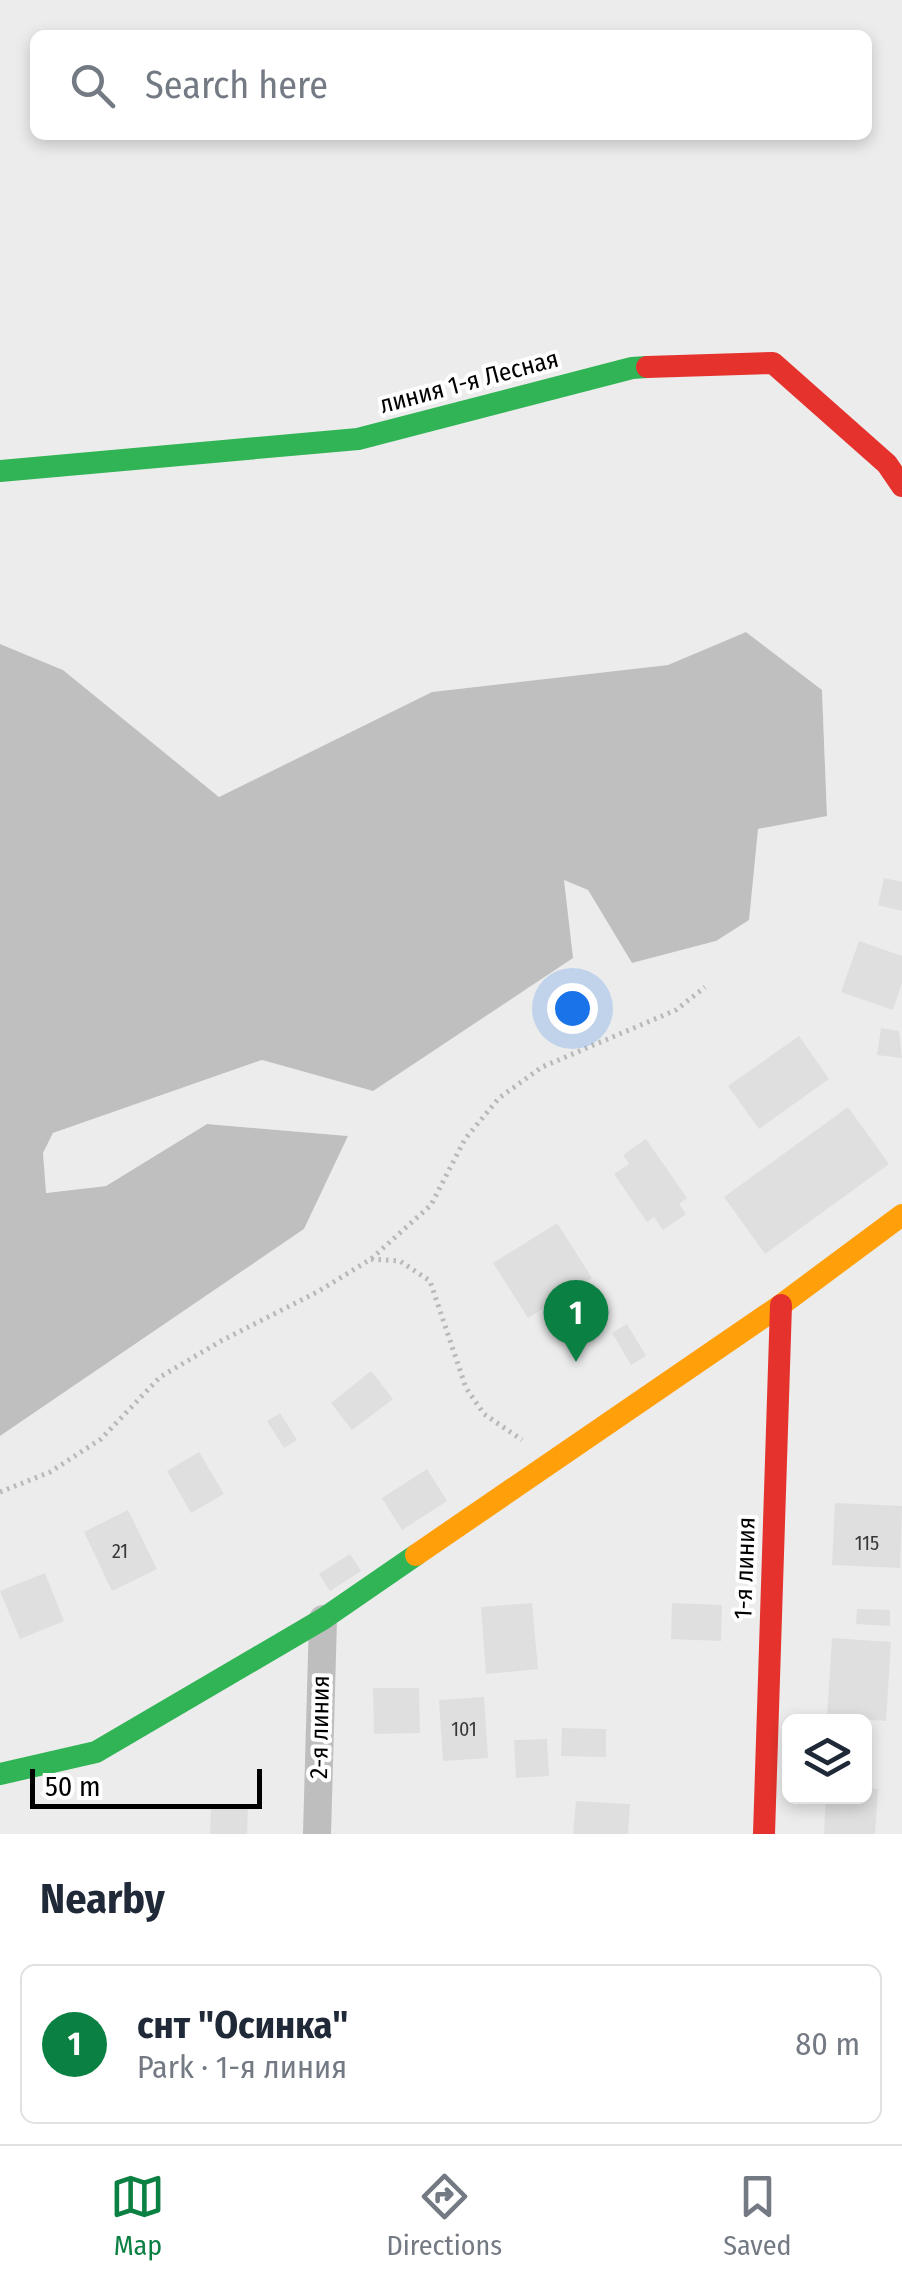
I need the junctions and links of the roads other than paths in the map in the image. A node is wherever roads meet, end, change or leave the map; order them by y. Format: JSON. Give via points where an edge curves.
{"nodes":[{"id":1,"x":0,"y":472,"type":"edge"},
{"id":2,"x":902,"y":486,"type":"edge"},
{"id":3,"x":902,"y":1216,"type":"edge"},
{"id":4,"x":781,"y":1305,"type":"junction"},
{"id":5,"x":323,"y":1619,"type":"junction"},
{"id":6,"x":0,"y":1774,"type":"edge"},
{"id":7,"x":318,"y":1834,"type":"edge"},
{"id":8,"x":764,"y":1834,"type":"edge"}],
"edges":[{"from":1,"to":2,"type":"street","name":"линия 1-я Лесная","via":[[358,439],[632,368],[774,363],[887,464]]},
{"from":3,"to":4,"type":"street"},
{"from":4,"to":5,"type":"street"},
{"from":4,"to":8,"type":"street","name":"1-я линия"},
{"from":5,"to":6,"type":"street","via":[[96,1752]]},
{"from":5,"to":7,"type":"street","name":"2-я линия"}]}
